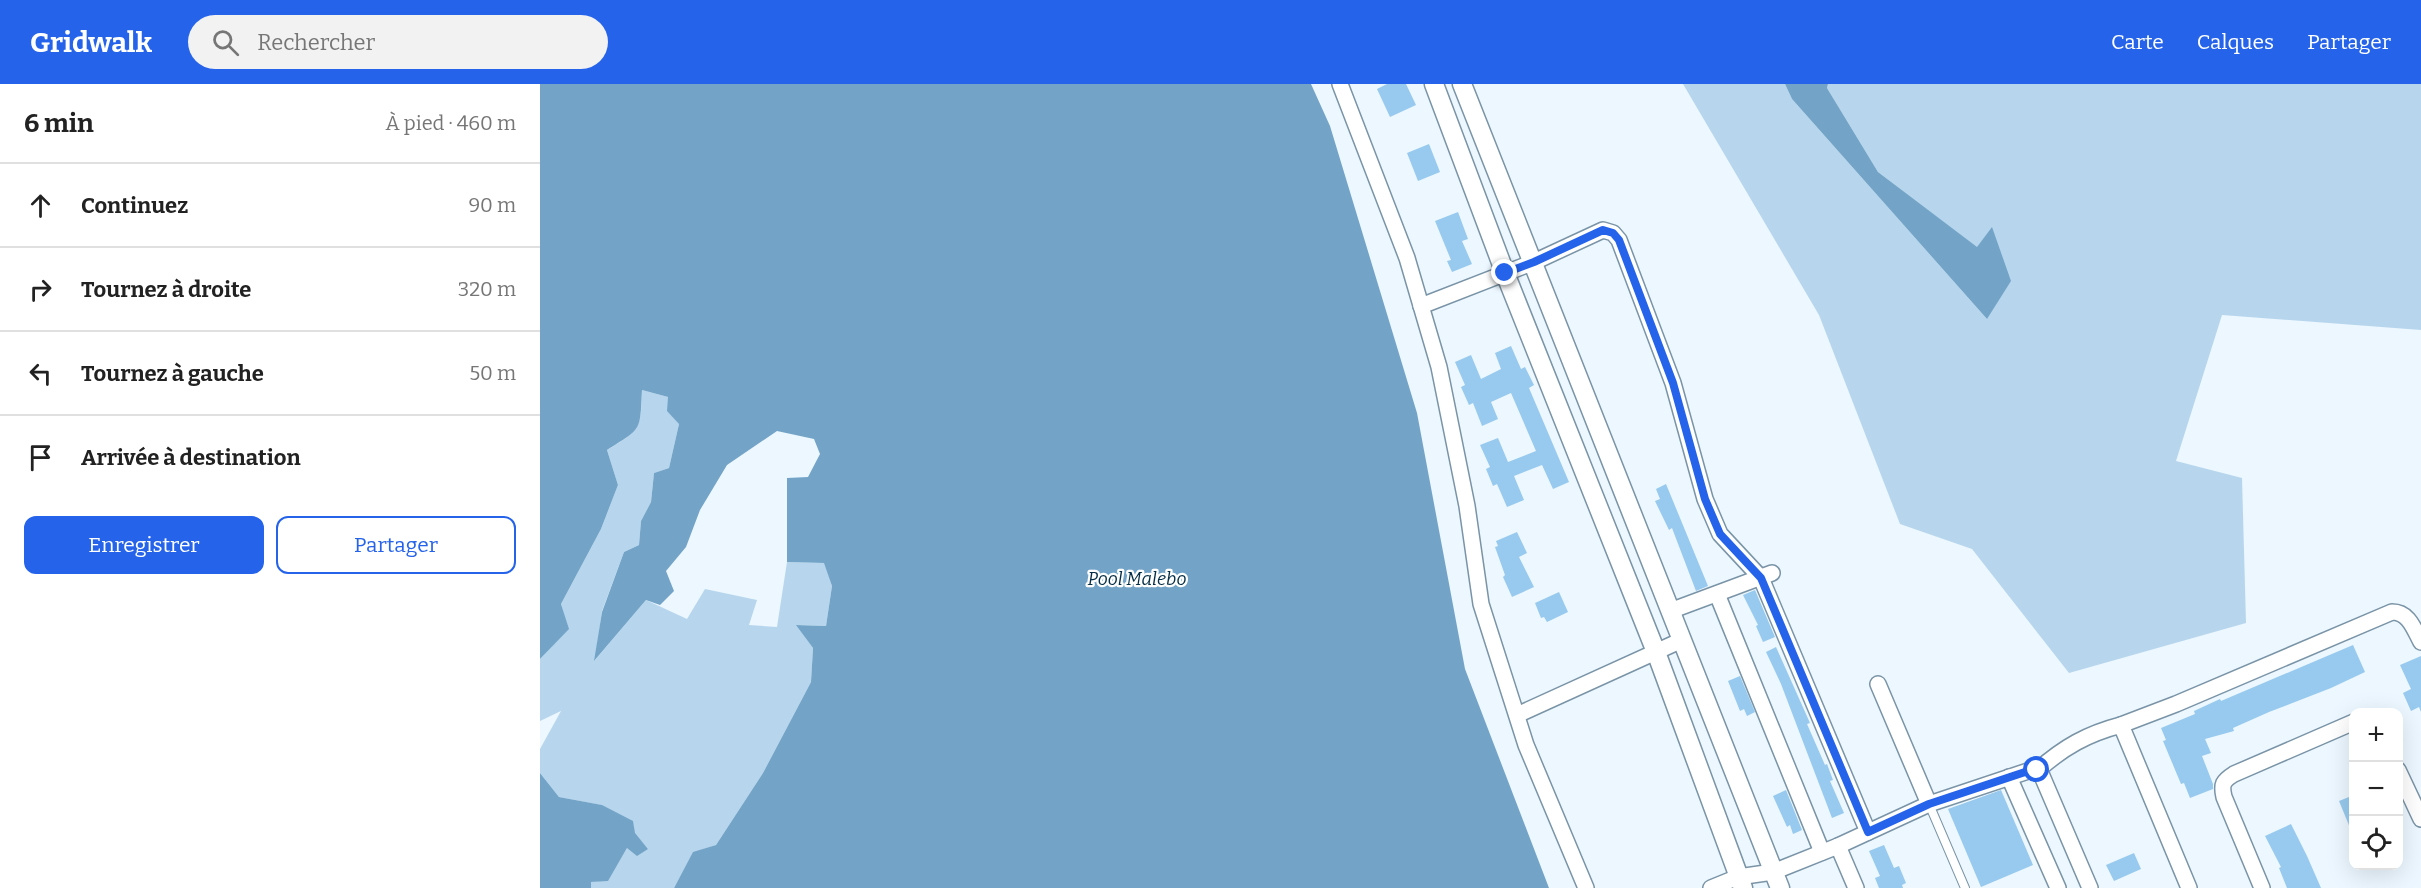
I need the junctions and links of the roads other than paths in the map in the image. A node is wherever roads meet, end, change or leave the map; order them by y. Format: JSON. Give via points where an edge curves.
{"nodes":[{"id":1,"x":1340,"y":84,"type":"edge"},
{"id":2,"x":1434,"y":84,"type":"edge"},
{"id":3,"x":1462,"y":84,"type":"edge"},
{"id":4,"x":1534,"y":262,"type":"junction"},
{"id":5,"x":1505,"y":273,"type":"junction"},
{"id":6,"x":1421,"y":306,"type":"junction"},
{"id":7,"x":1766,"y":576,"type":"junction"},
{"id":8,"x":1718,"y":594,"type":"junction"},
{"id":9,"x":1670,"y":611,"type":"junction"},
{"id":10,"x":1682,"y":640,"type":"junction"},
{"id":11,"x":2421,"y":642,"type":"edge"},
{"id":12,"x":1656,"y":652,"type":"junction"},
{"id":13,"x":1878,"y":684,"type":"dead end"},
{"id":14,"x":1517,"y":715,"type":"junction"},
{"id":15,"x":2121,"y":724,"type":"junction"},
{"id":16,"x":2349,"y":724,"type":"edge"},
{"id":17,"x":2037,"y":770,"type":"junction"},
{"id":18,"x":2009,"y":777,"type":"junction"},
{"id":19,"x":2403,"y":781,"type":"edge"},
{"id":20,"x":1929,"y":804,"type":"junction"},
{"id":21,"x":2421,"y":819,"type":"edge"},
{"id":22,"x":1868,"y":832,"type":"junction"},
{"id":23,"x":1838,"y":846,"type":"junction"},
{"id":24,"x":1822,"y":852,"type":"junction"},
{"id":25,"x":1777,"y":880,"type":"edge"},
{"id":26,"x":1741,"y":882,"type":"edge"},
{"id":27,"x":1586,"y":888,"type":"edge"},
{"id":28,"x":1711,"y":888,"type":"edge"},
{"id":29,"x":1856,"y":888,"type":"edge"},
{"id":30,"x":1965,"y":888,"type":"edge"},
{"id":31,"x":2058,"y":888,"type":"edge"},
{"id":32,"x":2090,"y":888,"type":"edge"},
{"id":33,"x":2189,"y":888,"type":"edge"},
{"id":34,"x":2262,"y":888,"type":"edge"}],
"edges":[{"from":1,"to":6,"type":"street","via":[[1407,258]]},
{"from":2,"to":5,"type":"street"},
{"from":3,"to":4,"type":"street"},
{"from":4,"to":5,"type":"street"},
{"from":4,"to":7,"type":"street","via":[[1603,230],[1619,240],[1673,383],[1705,499],[1720,534]]},
{"from":4,"to":9,"type":"street"},
{"from":5,"to":6,"type":"street"},
{"from":5,"to":12,"type":"street"},
{"from":6,"to":14,"type":"street","via":[[1439,368],[1467,506],[1481,604]]},
{"from":7,"to":8,"type":"street"},
{"from":7,"to":22,"type":"street"},
{"from":8,"to":9,"type":"street"},
{"from":8,"to":24,"type":"street"},
{"from":9,"to":10,"type":"street"},
{"from":10,"to":12,"type":"street"},
{"from":10,"to":25,"type":"street"},
{"from":11,"to":15,"type":"street","via":[[2406,616],[2392,612]]},
{"from":12,"to":14,"type":"street"},
{"from":12,"to":26,"type":"street"},
{"from":13,"to":20,"type":"street"},
{"from":14,"to":27,"type":"street"},
{"from":15,"to":17,"type":"street","via":[[2067,746]]},
{"from":15,"to":33,"type":"street"},
{"from":16,"to":34,"type":"street","via":[[2224,780],[2224,797]]},
{"from":17,"to":18,"type":"street"},
{"from":17,"to":32,"type":"street"},
{"from":18,"to":20,"type":"street"},
{"from":18,"to":31,"type":"street"},
{"from":19,"to":21,"type":"street"},
{"from":20,"to":22,"type":"street"},
{"from":20,"to":30,"type":"lane"},
{"from":22,"to":23,"type":"street"},
{"from":23,"to":24,"type":"street"},
{"from":23,"to":29,"type":"street"},
{"from":24,"to":25,"type":"street"},
{"from":25,"to":26,"type":"street"},
{"from":26,"to":28,"type":"street"}]}
